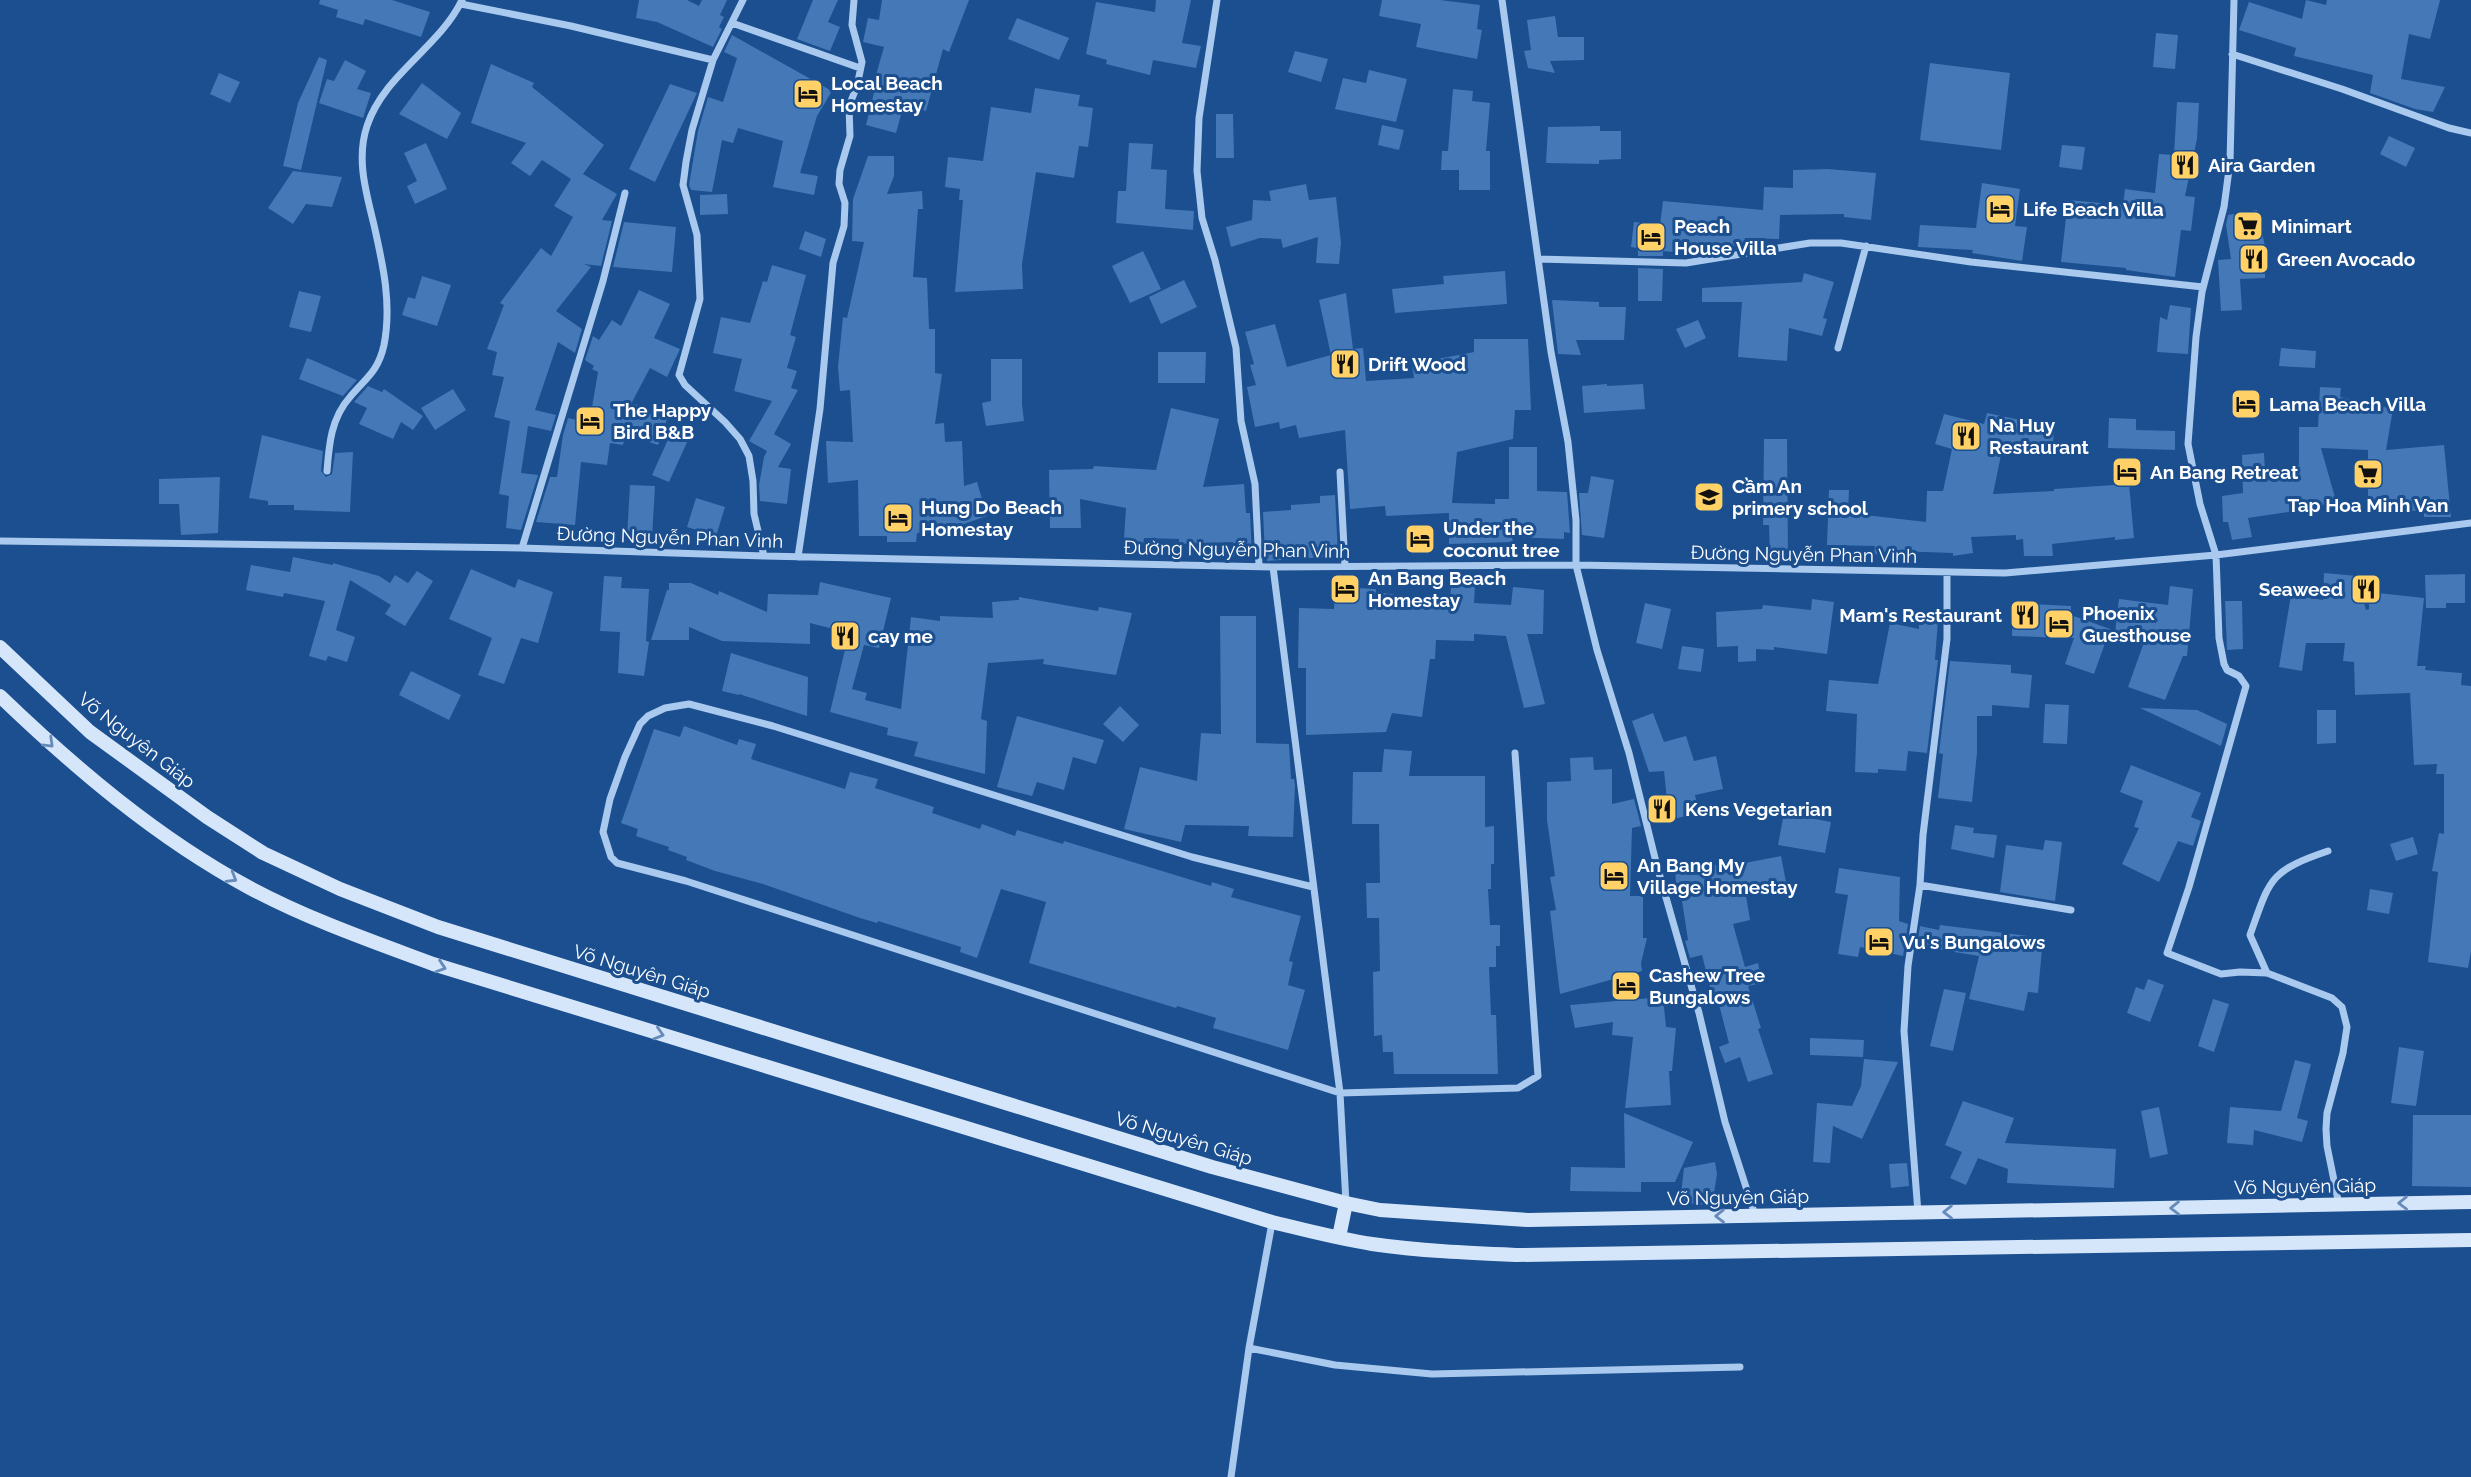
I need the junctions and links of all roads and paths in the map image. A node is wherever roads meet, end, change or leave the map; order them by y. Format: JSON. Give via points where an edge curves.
{"nodes":[{"id":1,"x":743,"y":0,"type":"edge"},
{"id":2,"x":854,"y":0,"type":"edge"},
{"id":3,"x":1217,"y":0,"type":"edge"},
{"id":4,"x":1502,"y":0,"type":"edge"},
{"id":5,"x":2234,"y":0,"type":"edge"},
{"id":6,"x":462,"y":2,"type":"edge"},
{"id":7,"x":732,"y":23,"type":"junction"},
{"id":8,"x":2232,"y":54,"type":"junction"},
{"id":9,"x":713,"y":60,"type":"junction"},
{"id":10,"x":860,"y":68,"type":"junction"},
{"id":11,"x":2471,"y":133,"type":"edge"},
{"id":12,"x":625,"y":193,"type":"dead end"},
{"id":13,"x":1866,"y":246,"type":"junction"},
{"id":14,"x":1538,"y":259,"type":"junction"},
{"id":15,"x":2203,"y":287,"type":"junction"},
{"id":16,"x":1838,"y":348,"type":"dead end"},
{"id":17,"x":327,"y":471,"type":"dead end"},
{"id":18,"x":1340,"y":472,"type":"dead end"},
{"id":19,"x":2471,"y":523,"type":"edge"},
{"id":20,"x":0,"y":541,"type":"edge"},
{"id":21,"x":522,"y":548,"type":"junction"},
{"id":22,"x":2216,"y":555,"type":"junction"},
{"id":23,"x":764,"y":556,"type":"junction"},
{"id":24,"x":798,"y":557,"type":"junction"},
{"id":25,"x":1259,"y":565,"type":"junction"},
{"id":26,"x":1576,"y":565,"type":"junction"},
{"id":27,"x":1273,"y":566,"type":"junction"},
{"id":28,"x":1345,"y":566,"type":"junction"},
{"id":29,"x":1947,"y":573,"type":"junction"},
{"id":30,"x":0,"y":647,"type":"edge"},
{"id":31,"x":0,"y":696,"type":"edge"},
{"id":32,"x":1515,"y":753,"type":"dead end"},
{"id":33,"x":2328,"y":851,"type":"dead end"},
{"id":34,"x":1920,"y":885,"type":"junction"},
{"id":35,"x":1313,"y":887,"type":"junction"},
{"id":36,"x":2071,"y":911,"type":"dead end"},
{"id":37,"x":2267,"y":973,"type":"junction"},
{"id":38,"x":1340,"y":1093,"type":"junction"},
{"id":39,"x":2471,"y":1202,"type":"edge"},
{"id":40,"x":1346,"y":1203,"type":"junction"},
{"id":41,"x":2339,"y":1205,"type":"junction"},
{"id":42,"x":1918,"y":1213,"type":"junction"},
{"id":43,"x":1755,"y":1215,"type":"junction"},
{"id":44,"x":1272,"y":1222,"type":"junction"},
{"id":45,"x":1339,"y":1237,"type":"junction"},
{"id":46,"x":2471,"y":1240,"type":"edge"},
{"id":47,"x":1249,"y":1348,"type":"junction"},
{"id":48,"x":1740,"y":1367,"type":"dead end"},
{"id":49,"x":1231,"y":1477,"type":"edge"}],
"edges":[{"from":1,"to":7,"type":"street"},
{"from":2,"to":10,"type":"street","via":[[852,25]]},
{"from":3,"to":25,"type":"street","via":[[1199,118],[1197,171],[1202,218],[1236,348],[1241,421],[1255,484]]},
{"from":4,"to":14,"type":"street"},
{"from":5,"to":8,"type":"street"},
{"from":6,"to":9,"type":"street"},
{"from":6,"to":17,"type":"street","via":[[398,75],[367,125],[361,151],[364,184],[387,289],[387,331],[381,358],[370,378],[348,398],[335,421]]},
{"from":7,"to":9,"type":"street"},
{"from":7,"to":10,"type":"street"},
{"from":8,"to":11,"type":"street"},
{"from":8,"to":15,"type":"street","via":[[2230,162],[2224,207]]},
{"from":9,"to":23,"type":"street","via":[[692,130],[683,186],[697,235],[700,299],[679,375],[740,439],[749,456],[754,514]]},
{"from":10,"to":24,"type":"street","via":[[840,170],[844,226],[833,263],[820,409]]},
{"from":12,"to":21,"type":"street"},
{"from":13,"to":14,"type":"street","via":[[1810,243],[1686,263]]},
{"from":13,"to":15,"type":"street"},
{"from":13,"to":16,"type":"street"},
{"from":14,"to":26,"type":"street","via":[[1568,443]]},
{"from":15,"to":22,"type":"street","via":[[2188,444]]},
{"from":18,"to":28,"type":"street"},
{"from":19,"to":22,"type":"street","name":"Đường Nguyễn Phan Vinh"},
{"from":20,"to":21,"type":"street","name":"Đường Nguyễn Phan Vinh"},
{"from":21,"to":23,"type":"street","name":"Đường Nguyễn Phan Vinh"},
{"from":22,"to":29,"type":"street","name":"Đường Nguyễn Phan Vinh","via":[[2005,573]]},
{"from":22,"to":37,"type":"street","via":[[2224,664],[2246,685],[2167,953],[2221,974]]},
{"from":23,"to":24,"type":"street","name":"Đường Nguyễn Phan Vinh"},
{"from":24,"to":25,"type":"street","name":"Đường Nguyễn Phan Vinh"},
{"from":25,"to":27,"type":"street","name":"Đường Nguyễn Phan Vinh"},
{"from":26,"to":28,"type":"street","name":"Đường Nguyễn Phan Vinh"},
{"from":26,"to":29,"type":"street","name":"Đường Nguyễn Phan Vinh"},
{"from":26,"to":43,"type":"street","via":[[1725,1122]]},
{"from":27,"to":28,"type":"street","name":"Đường Nguyễn Phan Vinh"},
{"from":27,"to":35,"type":"street"},
{"from":29,"to":34,"type":"street","via":[[1947,639]]},
{"from":30,"to":40,"type":"main road","name":"Võ Nguyên Giáp","via":[[90,732],[150,777],[263,853],[340,889],[451,932],[1212,1167]]},
{"from":31,"to":44,"type":"main road","one_way":true,"via":[[61,754],[186,850],[311,918],[433,964]]},
{"from":32,"to":38,"type":"street","via":[[1538,1076],[1518,1087]]},
{"from":33,"to":37,"type":"street","via":[[2283,870],[2267,887],[2250,935]]},
{"from":34,"to":36,"type":"street"},
{"from":34,"to":42,"type":"street","via":[[1904,1031]]},
{"from":35,"to":38,"type":"street"},
{"from":35,"to":38,"type":"street","via":[[1192,857],[690,704],[665,708],[640,724],[610,799],[603,832],[611,857],[618,863]]},
{"from":37,"to":41,"type":"street","via":[[2332,998],[2345,1014],[2343,1054],[2326,1129]]},
{"from":38,"to":40,"type":"street"},
{"from":39,"to":41,"type":"main road","name":"Võ Nguyên Giáp","one_way":true},
{"from":43,"to":40,"type":"main road","name":"Võ Nguyên Giáp","one_way":true,"via":[[1528,1220]]},
{"from":40,"to":45,"type":"main road"},
{"from":41,"to":42,"type":"main road","name":"Võ Nguyên Giáp","one_way":true},
{"from":42,"to":43,"type":"main road","name":"Võ Nguyên Giáp"},
{"from":44,"to":45,"type":"main road"},
{"from":44,"to":47,"type":"street"},
{"from":45,"to":46,"type":"main road","via":[[1443,1252],[1517,1255]]},
{"from":47,"to":48,"type":"street","via":[[1335,1365],[1432,1374]]},
{"from":47,"to":49,"type":"street"}]}
